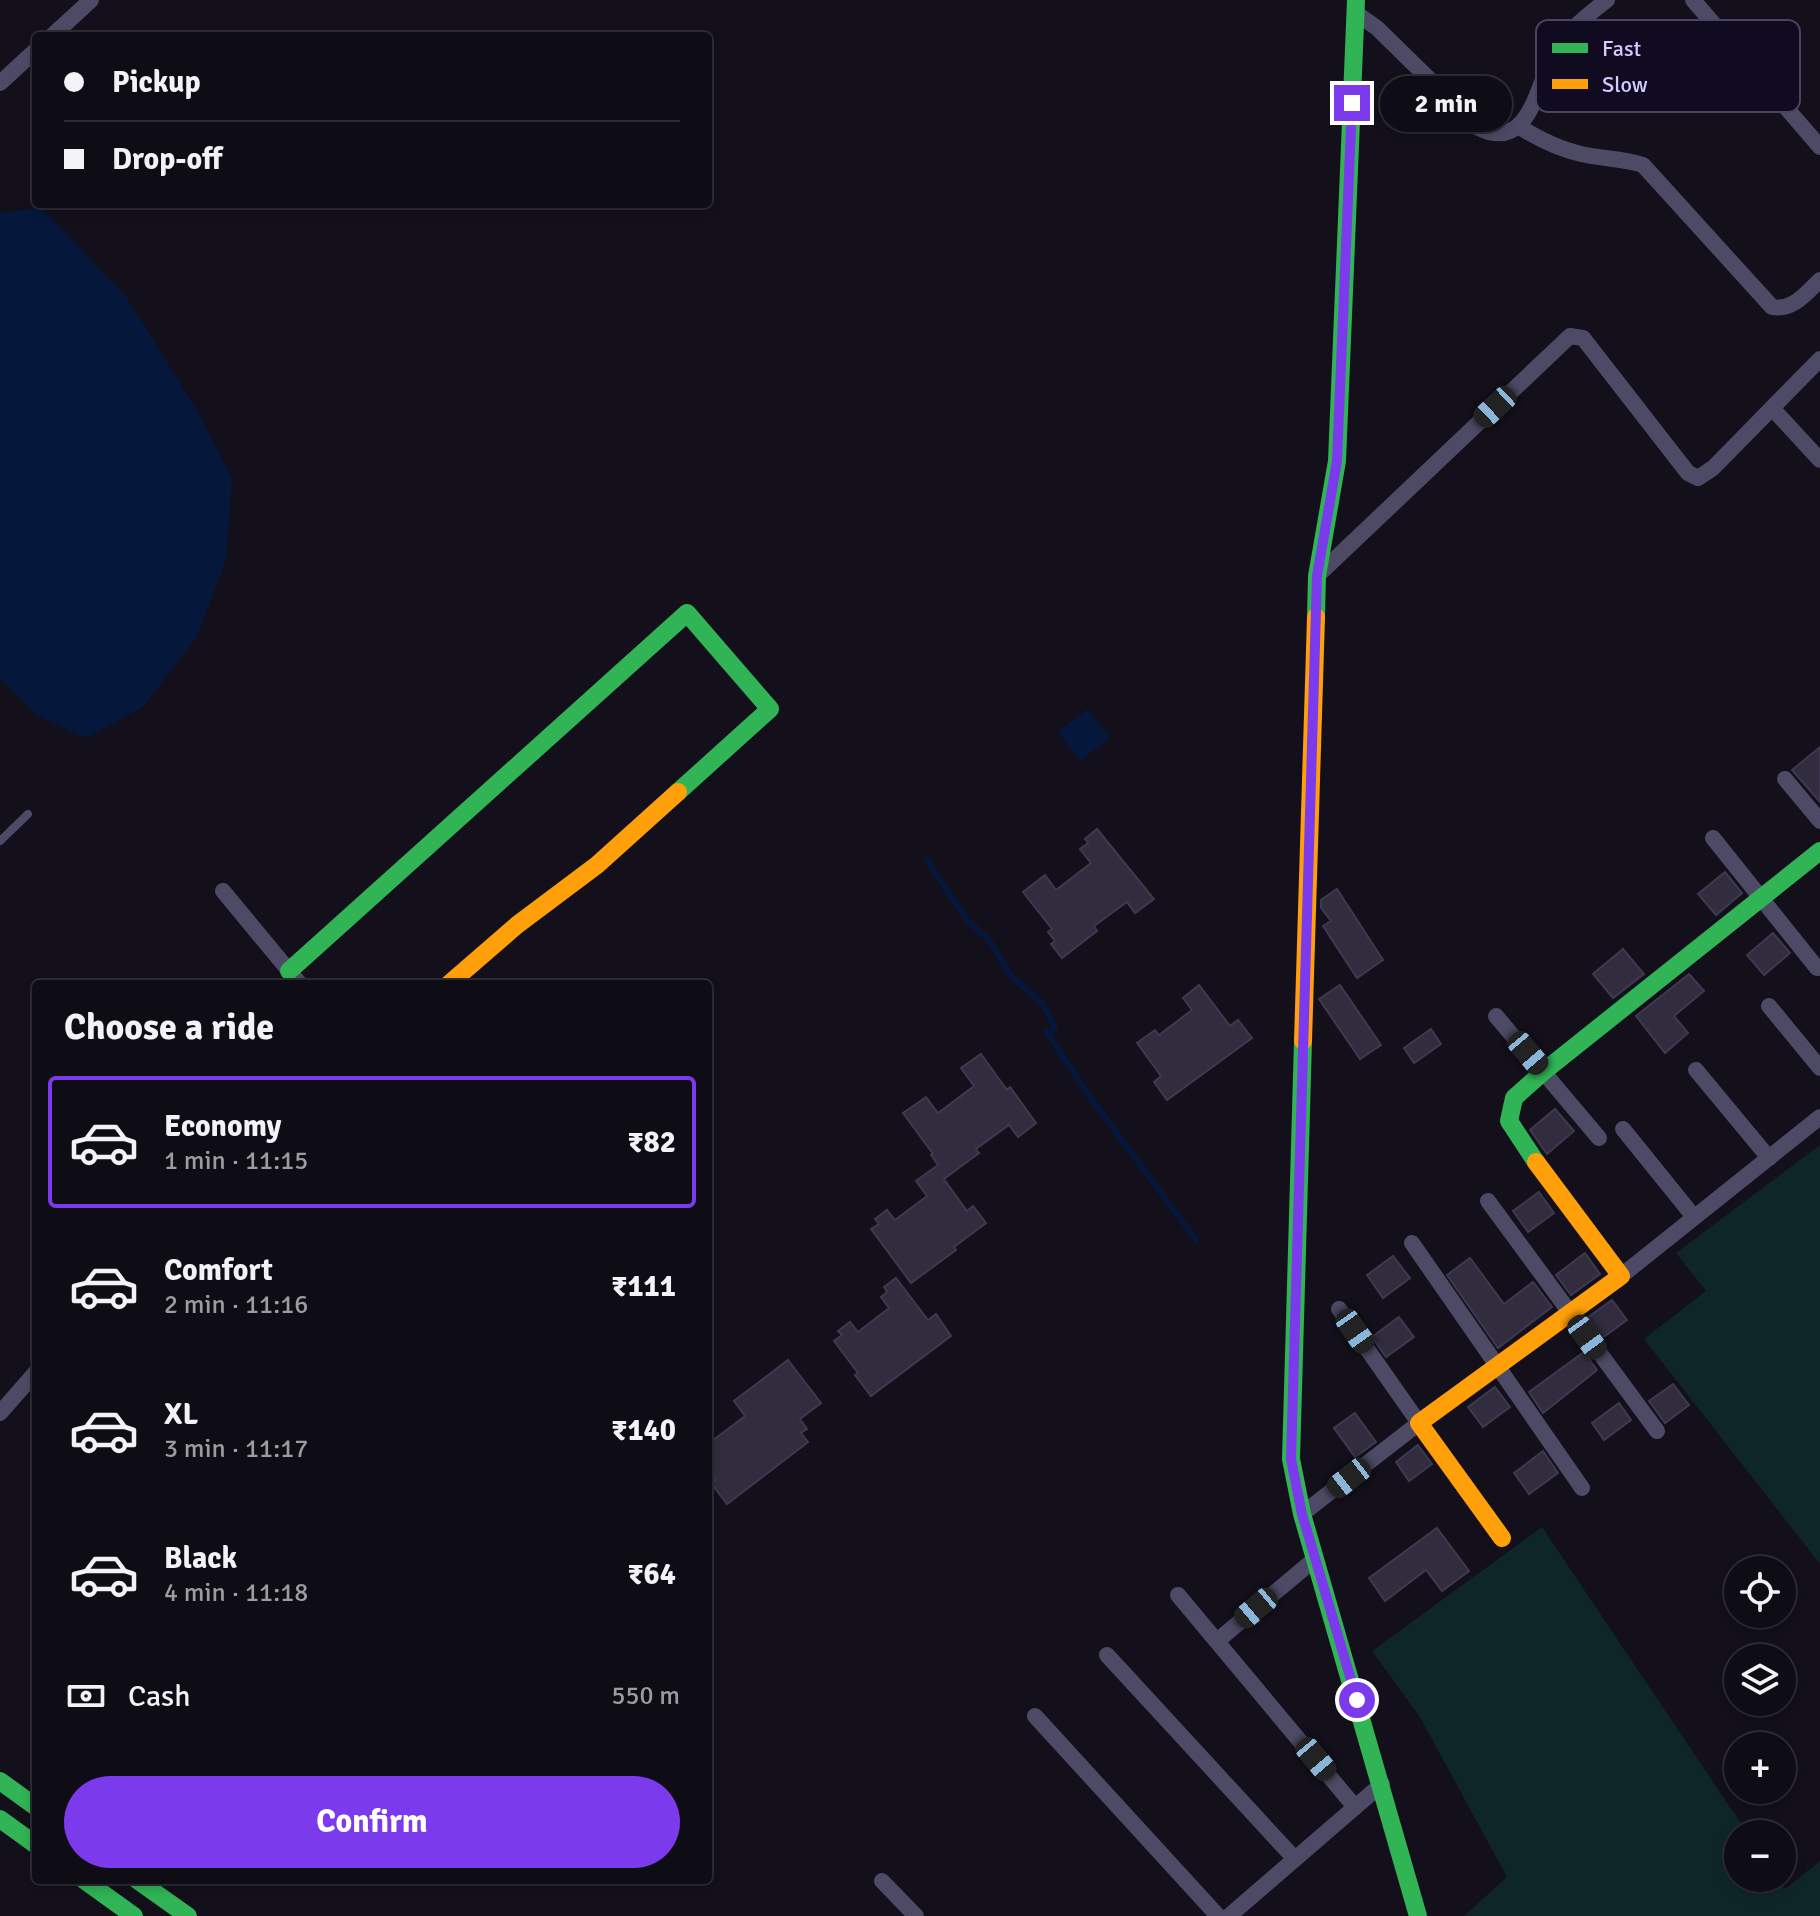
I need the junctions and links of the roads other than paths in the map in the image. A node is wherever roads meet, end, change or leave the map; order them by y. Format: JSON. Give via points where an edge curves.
{"nodes":[{"id":1,"x":91,"y":0,"type":"edge"},
{"id":2,"x":1607,"y":0,"type":"edge"},
{"id":3,"x":1693,"y":0,"type":"edge"},
{"id":4,"x":1356,"y":7,"type":"edge"},
{"id":5,"x":1586,"y":20,"type":"edge"},
{"id":6,"x":1710,"y":20,"type":"edge"},
{"id":7,"x":56,"y":32,"type":"edge"},
{"id":8,"x":32,"y":54,"type":"edge"},
{"id":9,"x":0,"y":83,"type":"edge"},
{"id":10,"x":1536,"y":96,"type":"edge"},
{"id":11,"x":1790,"y":112,"type":"edge"},
{"id":12,"x":1518,"y":126,"type":"junction"},
{"id":13,"x":1820,"y":147,"type":"edge"},
{"id":14,"x":1820,"y":280,"type":"edge"},
{"id":15,"x":1820,"y":359,"type":"edge"},
{"id":16,"x":1772,"y":408,"type":"junction"},
{"id":17,"x":1820,"y":460,"type":"edge"},
{"id":18,"x":1317,"y":576,"type":"junction"},
{"id":19,"x":1785,"y":779,"type":"dead end"},
{"id":20,"x":28,"y":814,"type":"dead end"},
{"id":21,"x":1820,"y":821,"type":"edge"},
{"id":22,"x":1713,"y":838,"type":"dead end"},
{"id":23,"x":0,"y":841,"type":"edge"},
{"id":24,"x":1820,"y":851,"type":"edge"},
{"id":25,"x":223,"y":891,"type":"dead end"},
{"id":26,"x":1761,"y":898,"type":"junction"},
{"id":27,"x":1817,"y":968,"type":"dead end"},
{"id":28,"x":294,"y":977,"type":"edge"},
{"id":29,"x":454,"y":980,"type":"edge"},
{"id":30,"x":1769,"y":1006,"type":"dead end"},
{"id":31,"x":1496,"y":1016,"type":"dead end"},
{"id":32,"x":1820,"y":1068,"type":"edge"},
{"id":33,"x":1696,"y":1070,"type":"dead end"},
{"id":34,"x":1543,"y":1072,"type":"junction"},
{"id":35,"x":1820,"y":1117,"type":"edge"},
{"id":36,"x":1623,"y":1129,"type":"dead end"},
{"id":37,"x":1599,"y":1138,"type":"dead end"},
{"id":38,"x":1769,"y":1158,"type":"junction"},
{"id":39,"x":1488,"y":1201,"type":"dead end"},
{"id":40,"x":1694,"y":1217,"type":"junction"},
{"id":41,"x":1412,"y":1243,"type":"dead end"},
{"id":42,"x":1621,"y":1276,"type":"junction"},
{"id":43,"x":1339,"y":1309,"type":"dead end"},
{"id":44,"x":1570,"y":1313,"type":"junction"},
{"id":45,"x":1497,"y":1366,"type":"junction"},
{"id":46,"x":32,"y":1377,"type":"edge"},
{"id":47,"x":0,"y":1413,"type":"edge"},
{"id":48,"x":1419,"y":1423,"type":"junction"},
{"id":49,"x":1657,"y":1431,"type":"dead end"},
{"id":50,"x":1582,"y":1488,"type":"dead end"},
{"id":51,"x":1302,"y":1514,"type":"junction"},
{"id":52,"x":1502,"y":1538,"type":"dead end"},
{"id":53,"x":1315,"y":1559,"type":"junction"},
{"id":54,"x":1178,"y":1595,"type":"dead end"},
{"id":55,"x":1217,"y":1641,"type":"junction"},
{"id":56,"x":1107,"y":1655,"type":"dead end"},
{"id":57,"x":1035,"y":1716,"type":"dead end"},
{"id":58,"x":0,"y":1781,"type":"edge"},
{"id":59,"x":1382,"y":1784,"type":"junction"},
{"id":60,"x":32,"y":1804,"type":"edge"},
{"id":61,"x":1355,"y":1807,"type":"junction"},
{"id":62,"x":0,"y":1819,"type":"edge"},
{"id":63,"x":32,"y":1842,"type":"edge"},
{"id":64,"x":1294,"y":1858,"type":"junction"},
{"id":65,"x":882,"y":1881,"type":"dead end"},
{"id":66,"x":90,"y":1884,"type":"edge"},
{"id":67,"x":143,"y":1884,"type":"edge"},
{"id":68,"x":134,"y":1916,"type":"edge"},
{"id":69,"x":188,"y":1916,"type":"edge"},
{"id":70,"x":916,"y":1916,"type":"edge"},
{"id":71,"x":1218,"y":1916,"type":"edge"},
{"id":72,"x":1229,"y":1916,"type":"edge"},
{"id":73,"x":1418,"y":1916,"type":"edge"}],
"edges":[{"from":1,"to":7,"type":"street"},
{"from":2,"to":5,"type":"street"},
{"from":3,"to":6,"type":"street"},
{"from":4,"to":12,"type":"street","via":[[1479,128],[1502,133]]},
{"from":4,"to":18,"type":"main road","via":[[1337,461]]},
{"from":8,"to":9,"type":"street"},
{"from":10,"to":12,"type":"street"},
{"from":11,"to":13,"type":"street"},
{"from":12,"to":14,"type":"street","via":[[1583,155],[1643,165],[1772,307],[1790,306]]},
{"from":15,"to":16,"type":"street"},
{"from":16,"to":17,"type":"street"},
{"from":16,"to":18,"type":"street","via":[[1698,478],[1688,473],[1583,338],[1570,336]]},
{"from":18,"to":51,"type":"main road","via":[[1291,1459]]},
{"from":19,"to":21,"type":"street"},
{"from":20,"to":23,"type":"lane"},
{"from":22,"to":26,"type":"street"},
{"from":24,"to":26,"type":"main road"},
{"from":25,"to":28,"type":"street"},
{"from":26,"to":27,"type":"street"},
{"from":26,"to":34,"type":"main road"},
{"from":28,"to":29,"type":"main road","via":[[687,613],[770,709],[597,865]]},
{"from":30,"to":32,"type":"street"},
{"from":31,"to":34,"type":"street"},
{"from":33,"to":38,"type":"street"},
{"from":34,"to":37,"type":"street"},
{"from":34,"to":42,"type":"main road","via":[[1514,1098],[1509,1121]]},
{"from":35,"to":38,"type":"street"},
{"from":36,"to":40,"type":"street"},
{"from":38,"to":40,"type":"street"},
{"from":39,"to":44,"type":"street"},
{"from":40,"to":42,"type":"street"},
{"from":41,"to":45,"type":"street"},
{"from":42,"to":44,"type":"main road"},
{"from":43,"to":48,"type":"street"},
{"from":44,"to":45,"type":"main road"},
{"from":44,"to":49,"type":"street"},
{"from":45,"to":48,"type":"main road"},
{"from":45,"to":50,"type":"street"},
{"from":46,"to":47,"type":"street"},
{"from":48,"to":51,"type":"street"},
{"from":48,"to":52,"type":"main road"},
{"from":51,"to":53,"type":"main road"},
{"from":53,"to":55,"type":"street"},
{"from":53,"to":59,"type":"main road"},
{"from":54,"to":55,"type":"street"},
{"from":55,"to":61,"type":"street"},
{"from":56,"to":64,"type":"street"},
{"from":57,"to":71,"type":"street"},
{"from":58,"to":60,"type":"main road"},
{"from":59,"to":61,"type":"street"},
{"from":59,"to":73,"type":"main road"},
{"from":61,"to":64,"type":"street"},
{"from":62,"to":63,"type":"main road"},
{"from":64,"to":72,"type":"street"},
{"from":65,"to":70,"type":"street"},
{"from":66,"to":68,"type":"main road"},
{"from":67,"to":69,"type":"main road"}]}
